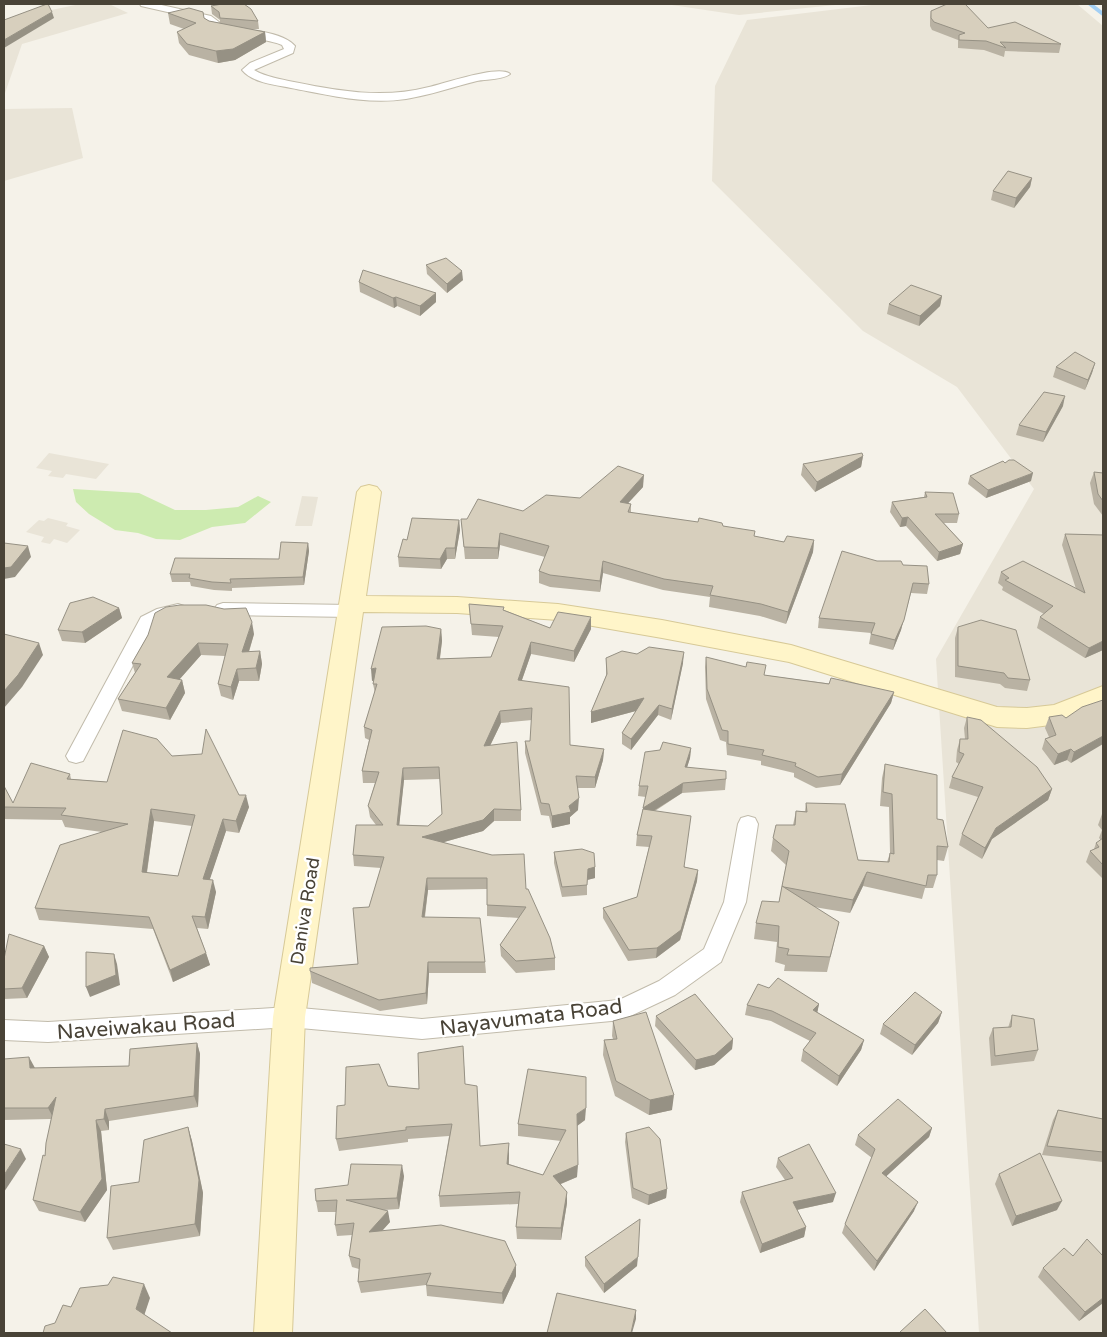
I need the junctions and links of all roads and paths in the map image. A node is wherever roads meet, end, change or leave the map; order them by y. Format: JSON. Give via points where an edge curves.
{"nodes":[{"id":1,"x":145,"y":4,"type":"edge"},
{"id":2,"x":504,"y":74,"type":"dead end"},
{"id":3,"x":369,"y":492,"type":"dead end"},
{"id":4,"x":351,"y":607,"type":"junction"},
{"id":5,"x":1103,"y":695,"type":"edge"},
{"id":6,"x":76,"y":756,"type":"dead end"},
{"id":7,"x":748,"y":824,"type":"dead end"},
{"id":8,"x":289,"y":1017,"type":"junction"},
{"id":9,"x":4,"y":1030,"type":"edge"},
{"id":10,"x":273,"y":1333,"type":"edge"}],
"edges":[{"from":1,"to":2,"type":"street","via":[[211,19],[215,30],[283,41],[290,46],[289,50],[247,70],[267,79],[313,90],[366,97],[404,96],[478,77]]},
{"from":3,"to":4,"type":"main road","name":"Daniva Road"},
{"from":4,"to":5,"type":"main road","via":[[457,605],[558,612],[662,629],[791,654],[997,717],[1058,714]]},
{"from":4,"to":6,"type":"street","via":[[198,609],[163,613],[147,621]]},
{"from":4,"to":8,"type":"main road","name":"Daniva Road"},
{"from":7,"to":8,"type":"street","name":"Nayavumata Road","via":[[735,902],[713,955],[667,988],[622,1010],[422,1029]]},
{"from":8,"to":9,"type":"street","name":"Naveiwakau Road","via":[[48,1032]]},
{"from":8,"to":10,"type":"main road","name":"Daniva Road"}]}
